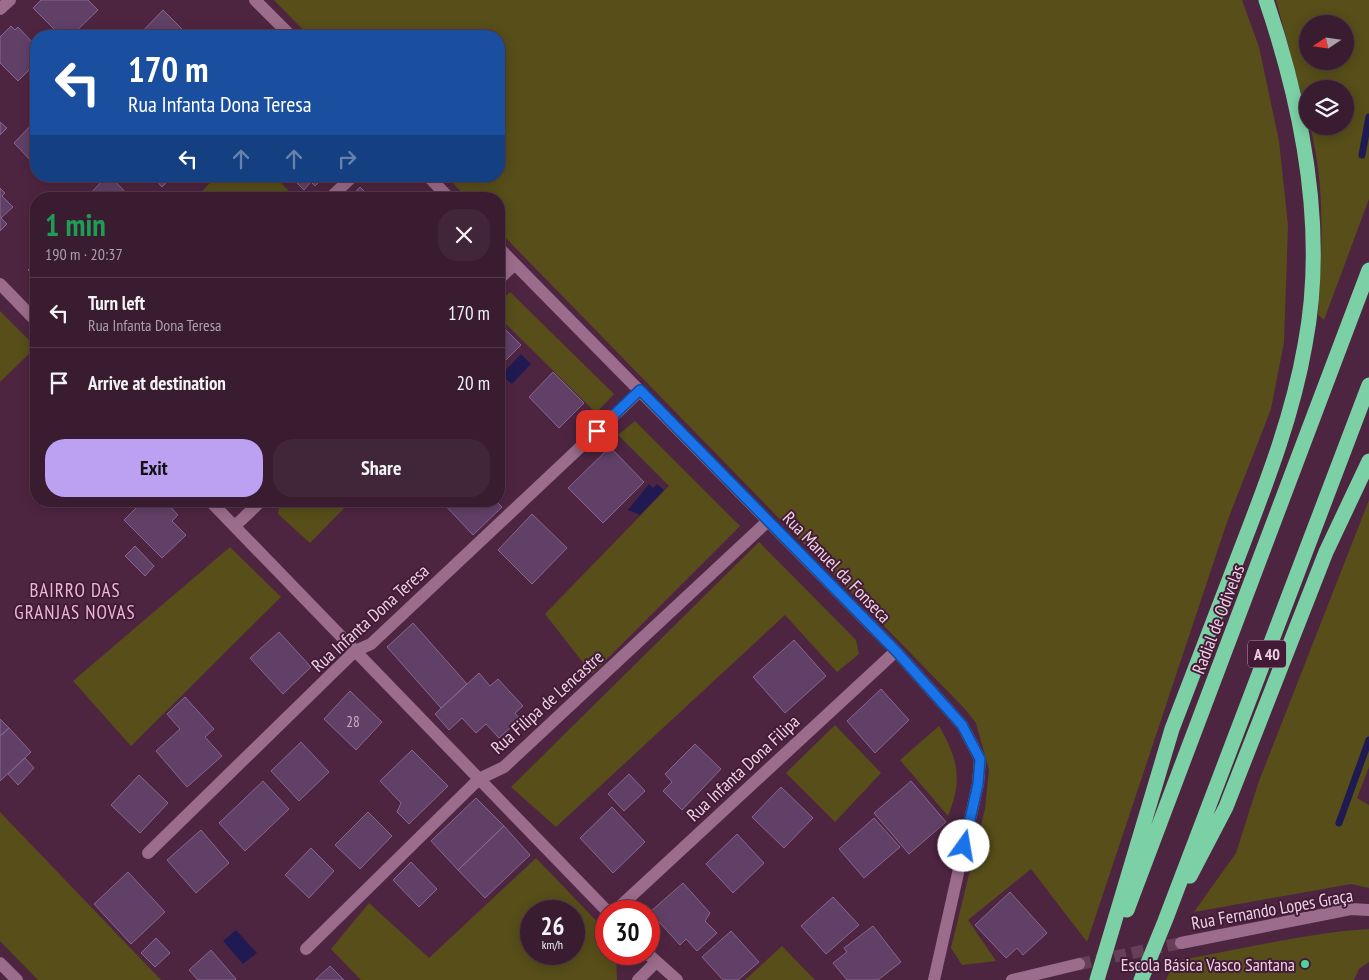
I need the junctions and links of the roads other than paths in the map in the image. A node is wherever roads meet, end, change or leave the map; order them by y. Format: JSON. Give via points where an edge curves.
{"nodes":[{"id":1,"x":10,"y":0,"type":"edge"},
{"id":2,"x":255,"y":0,"type":"edge"},
{"id":3,"x":1266,"y":0,"type":"edge"},
{"id":4,"x":0,"y":9,"type":"edge"},
{"id":5,"x":285,"y":30,"type":"edge"},
{"id":6,"x":347,"y":182,"type":"edge"},
{"id":7,"x":434,"y":182,"type":"edge"},
{"id":8,"x":337,"y":192,"type":"edge"},
{"id":9,"x":443,"y":192,"type":"edge"},
{"id":10,"x":505,"y":254,"type":"edge"},
{"id":11,"x":515,"y":264,"type":"junction"},
{"id":12,"x":1369,"y":270,"type":"edge"},
{"id":13,"x":505,"y":273,"type":"edge"},
{"id":14,"x":0,"y":284,"type":"edge"},
{"id":15,"x":30,"y":315,"type":"edge"},
{"id":16,"x":1369,"y":386,"type":"edge"},
{"id":17,"x":640,"y":390,"type":"junction"},
{"id":18,"x":1369,"y":460,"type":"edge"},
{"id":19,"x":216,"y":507,"type":"edge"},
{"id":20,"x":255,"y":507,"type":"edge"},
{"id":21,"x":768,"y":521,"type":"junction"},
{"id":22,"x":234,"y":526,"type":"junction"},
{"id":23,"x":355,"y":651,"type":"junction"},
{"id":24,"x":896,"y":651,"type":"junction"},
{"id":25,"x":479,"y":779,"type":"junction"},
{"id":26,"x":148,"y":853,"type":"dead end"},
{"id":27,"x":596,"y":900,"type":"edge"},
{"id":28,"x":627,"y":900,"type":"edge"},
{"id":29,"x":1369,"y":910,"type":"edge"},
{"id":30,"x":1165,"y":921,"type":"junction"},
{"id":31,"x":1181,"y":943,"type":"tunnel mouth"},
{"id":32,"x":306,"y":949,"type":"dead end"},
{"id":33,"x":0,"y":962,"type":"edge"},
{"id":34,"x":1079,"y":964,"type":"tunnel mouth"},
{"id":35,"x":648,"y":965,"type":"edge"},
{"id":36,"x":660,"y":965,"type":"edge"},
{"id":37,"x":17,"y":980,"type":"edge"},
{"id":38,"x":638,"y":980,"type":"edge"},
{"id":39,"x":677,"y":980,"type":"edge"},
{"id":40,"x":934,"y":980,"type":"edge"},
{"id":41,"x":1012,"y":980,"type":"edge"},
{"id":42,"x":1098,"y":980,"type":"edge"},
{"id":43,"x":1141,"y":980,"type":"edge"}],
"edges":[{"from":1,"to":4,"type":"street"},
{"from":2,"to":5,"type":"street"},
{"from":3,"to":42,"type":"highway","via":[[1306,152],[1312,220],[1312,272],[1306,343],[1281,440],[1163,757]]},
{"from":6,"to":8,"type":"street"},
{"from":7,"to":9,"type":"street"},
{"from":10,"to":11,"type":"street","name":"Rua Manuel da Fonseca"},
{"from":11,"to":13,"type":"street"},
{"from":11,"to":17,"type":"street","name":"Rua Manuel da Fonseca"},
{"from":12,"to":42,"type":"highway","name":"Radial de Odivelas","number":"A 40","via":[[1136,888]]},
{"from":14,"to":15,"type":"street"},
{"from":16,"to":30,"type":"highway","number":"A 40"},
{"from":17,"to":21,"type":"street","name":"Rua Manuel da Fonseca"},
{"from":17,"to":23,"type":"street","name":"Rua Infanta Dona Teresa","via":[[371,644]]},
{"from":18,"to":30,"type":"highway","via":[[1326,552],[1226,807]]},
{"from":19,"to":22,"type":"street"},
{"from":20,"to":22,"type":"street"},
{"from":21,"to":24,"type":"street","name":"Rua Manuel da Fonseca"},
{"from":21,"to":25,"type":"street","name":"Rua Filipa de Lencastre","via":[[504,767]]},
{"from":22,"to":23,"type":"street"},
{"from":23,"to":25,"type":"street"},
{"from":23,"to":26,"type":"street","name":"Rua Infanta Dona Teresa"},
{"from":24,"to":28,"type":"street","name":"Rua Infanta Dona Filipa"},
{"from":24,"to":40,"type":"street","name":"Rua Manuel da Fonseca","via":[[962,725],[980,759],[978,784]]},
{"from":25,"to":27,"type":"street"},
{"from":25,"to":32,"type":"street","name":"Rua Filipa de Lencastre"},
{"from":29,"to":31,"type":"street","name":"Rua Fernando Lopes Graça","via":[[1351,909]]},
{"from":30,"to":43,"type":"highway","number":"A 40"},
{"from":33,"to":37,"type":"street"},
{"from":34,"to":41,"type":"street"},
{"from":35,"to":38,"type":"street"},
{"from":36,"to":39,"type":"street"}]}
